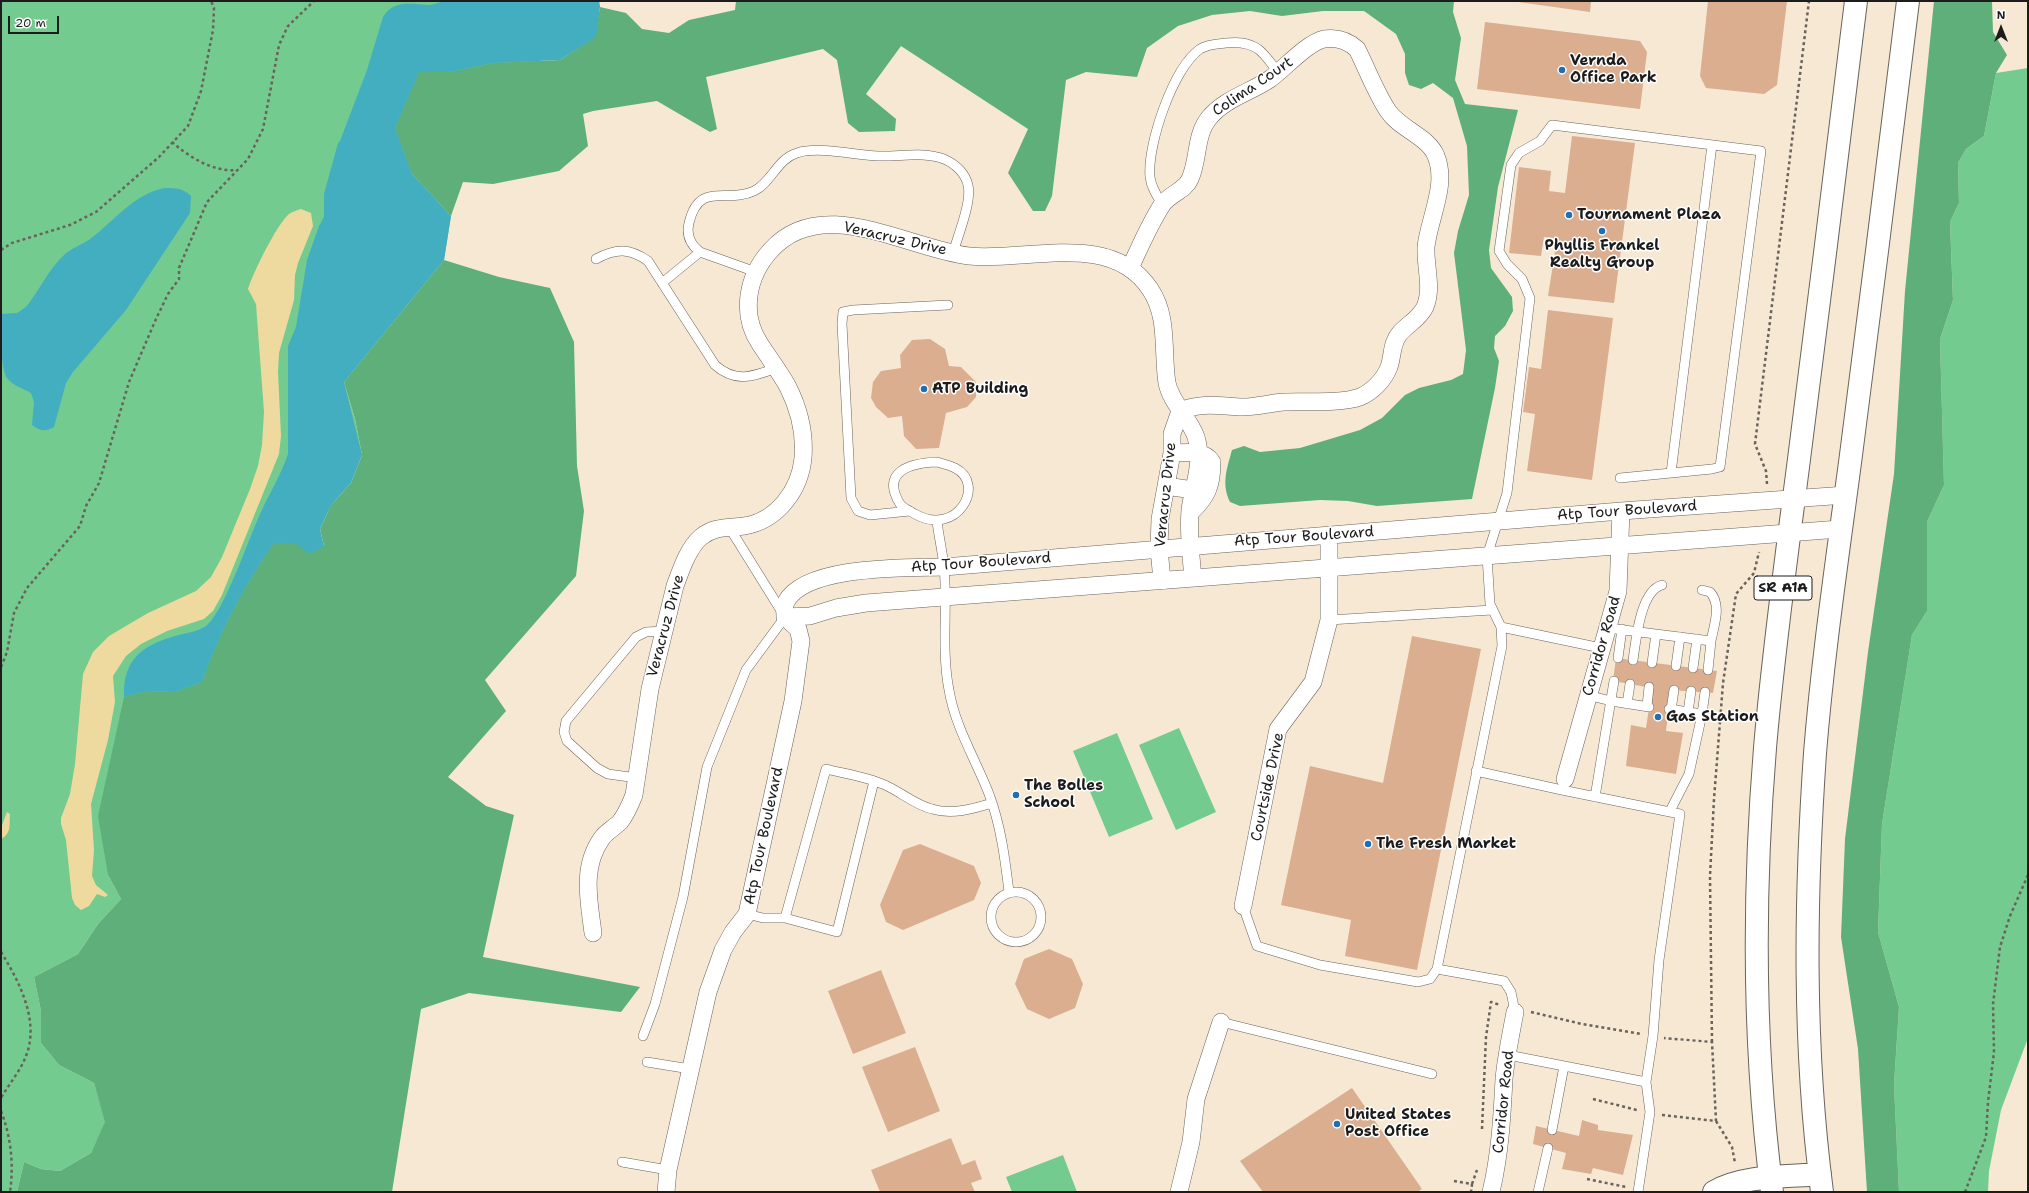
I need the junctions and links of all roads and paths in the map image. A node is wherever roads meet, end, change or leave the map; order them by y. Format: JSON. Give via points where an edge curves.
{"nodes":[{"id":1,"x":211,"y":1,"type":"edge"},
{"id":2,"x":314,"y":1,"type":"edge"},
{"id":3,"x":1856,"y":1,"type":"edge"},
{"id":4,"x":1908,"y":1,"type":"edge"},
{"id":5,"x":1278,"y":72,"type":"junction"},
{"id":6,"x":172,"y":142,"type":"junction"},
{"id":7,"x":1712,"y":145,"type":"junction"},
{"id":8,"x":237,"y":170,"type":"junction"},
{"id":9,"x":1162,"y":204,"type":"junction"},
{"id":10,"x":1,"y":250,"type":"edge"},
{"id":11,"x":700,"y":252,"type":"junction"},
{"id":12,"x":953,"y":253,"type":"junction"},
{"id":13,"x":596,"y":259,"type":"dead end"},
{"id":14,"x":1130,"y":268,"type":"junction"},
{"id":15,"x":756,"y":272,"type":"junction"},
{"id":16,"x":662,"y":283,"type":"junction"},
{"id":17,"x":948,"y":305,"type":"dead end"},
{"id":18,"x":776,"y":368,"type":"junction"},
{"id":19,"x":1180,"y":412,"type":"junction"},
{"id":20,"x":1198,"y":453,"type":"junction"},
{"id":21,"x":1172,"y":454,"type":"junction"},
{"id":22,"x":1671,"y":473,"type":"junction"},
{"id":23,"x":1620,"y":478,"type":"dead end"},
{"id":24,"x":1166,"y":486,"type":"junction"},
{"id":25,"x":1193,"y":490,"type":"junction"},
{"id":26,"x":1846,"y":495,"type":"junction"},
{"id":27,"x":1794,"y":499,"type":"junction"},
{"id":28,"x":910,"y":511,"type":"junction"},
{"id":29,"x":1622,"y":511,"type":"junction"},
{"id":30,"x":1190,"y":513,"type":"junction"},
{"id":31,"x":1497,"y":521,"type":"junction"},
{"id":32,"x":937,"y":522,"type":"junction"},
{"id":33,"x":729,"y":527,"type":"junction"},
{"id":34,"x":1840,"y":528,"type":"junction"},
{"id":35,"x":1789,"y":532,"type":"junction"},
{"id":36,"x":1329,"y":535,"type":"junction"},
{"id":37,"x":1190,"y":546,"type":"junction"},
{"id":38,"x":1622,"y":546,"type":"junction"},
{"id":39,"x":1159,"y":548,"type":"junction"},
{"id":40,"x":1487,"y":556,"type":"junction"},
{"id":41,"x":944,"y":567,"type":"junction"},
{"id":42,"x":1330,"y":568,"type":"junction"},
{"id":43,"x":1193,"y":578,"type":"junction"},
{"id":44,"x":1162,"y":581,"type":"junction"},
{"id":45,"x":1662,"y":585,"type":"dead end"},
{"id":46,"x":1702,"y":590,"type":"dead end"},
{"id":47,"x":944,"y":597,"type":"junction"},
{"id":48,"x":1492,"y":610,"type":"junction"},
{"id":49,"x":785,"y":617,"type":"junction"},
{"id":50,"x":1329,"y":620,"type":"junction"},
{"id":51,"x":1501,"y":627,"type":"junction"},
{"id":52,"x":1615,"y":629,"type":"junction"},
{"id":53,"x":664,"y":631,"type":"junction"},
{"id":54,"x":1637,"y":631,"type":"junction"},
{"id":55,"x":1656,"y":634,"type":"junction"},
{"id":56,"x":1680,"y":637,"type":"junction"},
{"id":57,"x":1697,"y":639,"type":"junction"},
{"id":58,"x":1711,"y":641,"type":"junction"},
{"id":59,"x":1601,"y":648,"type":"junction"},
{"id":60,"x":1618,"y":658,"type":"dead end"},
{"id":61,"x":1633,"y":660,"type":"dead end"},
{"id":62,"x":1652,"y":663,"type":"dead end"},
{"id":63,"x":1676,"y":666,"type":"dead end"},
{"id":64,"x":1,"y":668,"type":"edge"},
{"id":65,"x":1694,"y":668,"type":"dead end"},
{"id":66,"x":1708,"y":670,"type":"dead end"},
{"id":67,"x":1614,"y":681,"type":"dead end"},
{"id":68,"x":1630,"y":684,"type":"dead end"},
{"id":69,"x":1649,"y":687,"type":"dead end"},
{"id":70,"x":1674,"y":690,"type":"dead end"},
{"id":71,"x":1691,"y":691,"type":"dead end"},
{"id":72,"x":1705,"y":692,"type":"dead end"},
{"id":73,"x":1587,"y":695,"type":"junction"},
{"id":74,"x":1611,"y":701,"type":"junction"},
{"id":75,"x":1627,"y":704,"type":"junction"},
{"id":76,"x":1688,"y":712,"type":"junction"},
{"id":77,"x":1702,"y":714,"type":"junction"},
{"id":78,"x":1476,"y":770,"type":"junction"},
{"id":79,"x":637,"y":778,"type":"junction"},
{"id":80,"x":874,"y":781,"type":"junction"},
{"id":81,"x":1564,"y":784,"type":"junction"},
{"id":82,"x":1595,"y":797,"type":"junction"},
{"id":83,"x":992,"y":803,"type":"junction"},
{"id":84,"x":1670,"y":811,"type":"junction"},
{"id":85,"x":2028,"y":874,"type":"edge"},
{"id":86,"x":1009,"y":892,"type":"junction"},
{"id":87,"x":1243,"y":906,"type":"joint"},
{"id":88,"x":747,"y":914,"type":"junction"},
{"id":89,"x":785,"y":918,"type":"junction"},
{"id":90,"x":593,"y":933,"type":"dead end"},
{"id":91,"x":1,"y":952,"type":"edge"},
{"id":92,"x":1437,"y":969,"type":"junction"},
{"id":93,"x":1515,"y":1012,"type":"joint"},
{"id":94,"x":1221,"y":1022,"type":"joint"},
{"id":95,"x":643,"y":1036,"type":"dead end"},
{"id":96,"x":1508,"y":1055,"type":"junction"},
{"id":97,"x":647,"y":1062,"type":"dead end"},
{"id":98,"x":1564,"y":1066,"type":"junction"},
{"id":99,"x":690,"y":1069,"type":"junction"},
{"id":100,"x":1432,"y":1074,"type":"dead end"},
{"id":101,"x":1646,"y":1082,"type":"junction"},
{"id":102,"x":1,"y":1098,"type":"edge"},
{"id":103,"x":1638,"y":1110,"type":"dead end"},
{"id":104,"x":1,"y":1111,"type":"edge"},
{"id":105,"x":1637,"y":1117,"type":"dead end"},
{"id":106,"x":1716,"y":1121,"type":"dead end"},
{"id":107,"x":1552,"y":1130,"type":"dead end"},
{"id":108,"x":1548,"y":1148,"type":"dead end"},
{"id":109,"x":622,"y":1162,"type":"dead end"},
{"id":110,"x":668,"y":1170,"type":"junction"},
{"id":111,"x":1587,"y":1179,"type":"dead end"},
{"id":112,"x":1628,"y":1179,"type":"dead end"},
{"id":113,"x":1454,"y":1181,"type":"dead end"},
{"id":114,"x":1737,"y":1182,"type":"junction"},
{"id":115,"x":1821,"y":1183,"type":"edge"},
{"id":116,"x":1771,"y":1185,"type":"edge"},
{"id":117,"x":10,"y":1192,"type":"edge"},
{"id":118,"x":666,"y":1192,"type":"edge"},
{"id":119,"x":1179,"y":1192,"type":"edge"},
{"id":120,"x":1471,"y":1192,"type":"edge"},
{"id":121,"x":1491,"y":1192,"type":"edge"},
{"id":122,"x":1538,"y":1192,"type":"edge"},
{"id":123,"x":1638,"y":1192,"type":"edge"},
{"id":124,"x":1714,"y":1192,"type":"edge"},
{"id":125,"x":1965,"y":1192,"type":"edge"}],
"edges":[{"from":1,"to":6,"type":"path","via":[[214,8],[213,30],[201,91],[188,126]]},
{"from":2,"to":8,"type":"path","via":[[288,26],[279,45],[263,129],[248,159]]},
{"from":3,"to":27,"type":"main road","number":"SR A1A"},
{"from":4,"to":26,"type":"main road","number":"SR A1A"},
{"from":5,"to":9,"type":"street","name":"Colima Court","via":[[1216,110],[1207,119],[1201,130],[1190,179],[1184,188]]},
{"from":5,"to":9,"type":"lane","via":[[1262,53],[1247,44],[1212,44],[1192,56],[1170,92],[1161,114],[1150,162],[1154,192]]},
{"from":5,"to":19,"type":"street","name":"Colima Court","via":[[1323,40],[1337,38],[1350,42],[1358,49],[1388,111],[1398,122],[1430,145],[1436,154],[1440,166],[1440,183],[1426,248],[1426,302],[1418,318],[1394,343],[1389,368],[1382,379],[1370,391],[1359,397],[1255,406],[1204,405]]},
{"from":6,"to":8,"type":"path","via":[[196,160],[230,171]]},
{"from":6,"to":10,"type":"path","via":[[159,157],[96,212],[64,227],[12,243]]},
{"from":7,"to":22,"type":"lane"},
{"from":7,"to":22,"type":"lane","via":[[1761,151],[1720,467]]},
{"from":7,"to":31,"type":"lane","via":[[1552,125],[1540,142],[1518,153],[1511,165],[1499,251],[1507,264],[1522,279],[1530,298],[1507,493]]},
{"from":8,"to":64,"type":"path","via":[[208,202],[179,268],[179,279],[168,294],[129,382],[99,483],[86,506],[80,526],[27,588],[14,613],[7,652]]},
{"from":9,"to":14,"type":"street","name":"Colima Court"},
{"from":11,"to":12,"type":"lane","via":[[694,248],[689,238],[688,226],[696,204],[712,195],[746,194],[754,191],[765,184],[789,156],[814,150],[879,156],[930,156],[944,159],[956,166],[964,174],[969,196]]},
{"from":11,"to":15,"type":"lane"},
{"from":11,"to":16,"type":"lane"},
{"from":12,"to":14,"type":"street","name":"Veracruz Drive","via":[[990,258],[1069,252],[1112,260]]},
{"from":12,"to":15,"type":"street","name":"Veracruz Drive","via":[[878,232],[833,224],[818,225],[804,228],[778,242],[768,252]]},
{"from":13,"to":16,"type":"lane","via":[[617,251],[638,254],[648,261]]},
{"from":14,"to":19,"type":"street","name":"Veracruz Drive","via":[[1142,278],[1160,308],[1168,387]]},
{"from":15,"to":18,"type":"street","name":"Veracruz Drive","via":[[748,306],[750,324]]},
{"from":16,"to":18,"type":"lane","via":[[715,365],[724,373],[734,377],[745,377]]},
{"from":17,"to":28,"type":"lane","via":[[843,312],[851,498],[858,511],[870,515]]},
{"from":18,"to":33,"type":"street","name":"Veracruz Drive","via":[[794,401],[800,419],[803,457],[801,472],[794,490],[773,514],[745,526]]},
{"from":19,"to":20,"type":"street","name":"Veracruz Drive","via":[[1196,436]]},
{"from":19,"to":21,"type":"street","name":"Veracruz Drive","via":[[1172,434]]},
{"from":20,"to":21,"type":"street"},
{"from":20,"to":25,"type":"street","name":"Veracruz Drive","via":[[1198,472]]},
{"from":20,"to":30,"type":"street","via":[[1209,457],[1212,462],[1212,473],[1210,486]]},
{"from":21,"to":24,"type":"street","name":"Veracruz Drive"},
{"from":22,"to":23,"type":"lane"},
{"from":24,"to":25,"type":"street"},
{"from":24,"to":39,"type":"street","name":"Veracruz Drive","via":[[1160,519]]},
{"from":25,"to":30,"type":"street","name":"Veracruz Drive"},
{"from":26,"to":27,"type":"street","name":"Atp Tour Boulevard"},
{"from":26,"to":34,"type":"main road","number":"SR A1A"},
{"from":27,"to":29,"type":"street","name":"Atp Tour Boulevard"},
{"from":27,"to":35,"type":"main road","number":"SR A1A"},
{"from":28,"to":32,"type":"lane"},
{"from":28,"to":32,"type":"lane","via":[[901,505],[896,495],[894,480],[901,471],[913,464],[937,462],[956,468],[966,480],[965,504],[953,516]]},
{"from":29,"to":31,"type":"street","name":"Atp Tour Boulevard"},
{"from":29,"to":38,"type":"street","name":"Corridor Road"},
{"from":30,"to":37,"type":"street","name":"Veracruz Drive"},
{"from":31,"to":36,"type":"street","name":"Atp Tour Boulevard"},
{"from":31,"to":40,"type":"lane"},
{"from":32,"to":41,"type":"lane"},
{"from":33,"to":49,"type":"lane"},
{"from":33,"to":53,"type":"street","name":"Veracruz Drive","via":[[710,531],[699,539],[691,550],[675,586]]},
{"from":34,"to":35,"type":"street","name":"Atp Tour Boulevard"},
{"from":34,"to":115,"type":"main road","number":"SR A1A","via":[[1815,752],[1807,936],[1812,1077]]},
{"from":35,"to":38,"type":"street","name":"Atp Tour Boulevard"},
{"from":35,"to":116,"type":"main road","number":"SR A1A","via":[[1765,748],[1759,850],[1758,1007]]},
{"from":36,"to":37,"type":"street","name":"Atp Tour Boulevard"},
{"from":36,"to":42,"type":"street","name":"Courtside Drive"},
{"from":37,"to":39,"type":"street","name":"Atp Tour Boulevard"},
{"from":37,"to":43,"type":"street","name":"Veracruz Drive"},
{"from":38,"to":40,"type":"street","name":"Atp Tour Boulevard"},
{"from":38,"to":52,"type":"street","name":"Corridor Road"},
{"from":39,"to":41,"type":"street","name":"Atp Tour Boulevard"},
{"from":39,"to":44,"type":"street","name":"Veracruz Drive"},
{"from":40,"to":42,"type":"street","name":"Atp Tour Boulevard"},
{"from":40,"to":48,"type":"lane"},
{"from":41,"to":47,"type":"lane"},
{"from":41,"to":49,"type":"street","name":"Atp Tour Boulevard","via":[[863,570],[807,583],[793,593],[785,603]]},
{"from":42,"to":43,"type":"street","name":"Atp Tour Boulevard"},
{"from":42,"to":50,"type":"street","name":"Courtside Drive"},
{"from":43,"to":44,"type":"street","name":"Atp Tour Boulevard"},
{"from":44,"to":47,"type":"street","name":"Atp Tour Boulevard"},
{"from":45,"to":54,"type":"lane","via":[[1655,587],[1648,594]]},
{"from":46,"to":58,"type":"lane","via":[[1710,592],[1715,597],[1717,607]]},
{"from":47,"to":49,"type":"street","name":"Atp Tour Boulevard","via":[[866,603],[810,616]]},
{"from":47,"to":83,"type":"lane","via":[[949,692],[957,721]]},
{"from":48,"to":50,"type":"lane"},
{"from":48,"to":51,"type":"lane"},
{"from":49,"to":88,"type":"street","name":"Atp Tour Boulevard","via":[[798,629],[801,641],[793,701]]},
{"from":49,"to":95,"type":"lane","via":[[746,670],[707,767],[683,897],[655,1004]]},
{"from":50,"to":87,"type":"street","name":"Courtside Drive","via":[[1313,682],[1278,729]]},
{"from":51,"to":59,"type":"lane"},
{"from":51,"to":78,"type":"lane","via":[[1502,646]]},
{"from":52,"to":54,"type":"lane"},
{"from":52,"to":59,"type":"street","name":"Corridor Road"},
{"from":52,"to":60,"type":"lane"},
{"from":53,"to":79,"type":"street","name":"Veracruz Drive","via":[[650,689]]},
{"from":53,"to":79,"type":"lane","via":[[646,632],[636,637],[566,721],[564,732],[567,741],[597,768],[608,774]]},
{"from":54,"to":55,"type":"lane"},
{"from":54,"to":61,"type":"lane"},
{"from":55,"to":56,"type":"lane"},
{"from":55,"to":62,"type":"lane"},
{"from":56,"to":57,"type":"lane"},
{"from":56,"to":63,"type":"lane"},
{"from":57,"to":58,"type":"lane"},
{"from":57,"to":65,"type":"lane"},
{"from":58,"to":66,"type":"lane"},
{"from":59,"to":73,"type":"street","name":"Corridor Road"},
{"from":67,"to":74,"type":"lane"},
{"from":68,"to":75,"type":"lane"},
{"from":69,"to":75,"type":"lane","via":[[1648,707]]},
{"from":70,"to":76,"type":"lane","via":[[1670,710]]},
{"from":71,"to":76,"type":"lane"},
{"from":72,"to":77,"type":"lane"},
{"from":73,"to":74,"type":"lane"},
{"from":73,"to":81,"type":"street","name":"Corridor Road"},
{"from":74,"to":75,"type":"lane"},
{"from":74,"to":82,"type":"lane"},
{"from":76,"to":77,"type":"lane"},
{"from":77,"to":84,"type":"lane","via":[[1689,774]]},
{"from":78,"to":81,"type":"lane"},
{"from":78,"to":92,"type":"lane"},
{"from":79,"to":90,"type":"street","name":"Veracruz Drive","via":[[629,809],[602,837],[593,853],[588,871]]},
{"from":80,"to":83,"type":"lane","via":[[932,809],[970,810]]},
{"from":80,"to":89,"type":"lane","via":[[826,769]]},
{"from":80,"to":89,"type":"lane","via":[[837,932]]},
{"from":81,"to":82,"type":"lane"},
{"from":82,"to":84,"type":"lane"},
{"from":83,"to":86,"type":"lane","via":[[1002,841]]},
{"from":84,"to":101,"type":"lane","via":[[1680,814],[1659,960],[1653,1036]]},
{"from":85,"to":125,"type":"path","via":[[2000,947],[1994,998],[1994,1052],[1986,1137]]},
{"from":86,"to":86,"type":"lane","via":[[1030,896],[1041,913],[1038,930],[1024,941],[1016,942],[1001,938],[991,924],[990,916],[994,904],[1002,895]]},
{"from":87,"to":92,"type":"lane","via":[[1256,946],[1320,965],[1418,982],[1430,979]]},
{"from":88,"to":89,"type":"lane","via":[[763,918]]},
{"from":88,"to":99,"type":"street","name":"Atp Tour Boulevard","via":[[723,950],[708,992]]},
{"from":91,"to":102,"type":"path","via":[[15,975],[26,1005],[31,1037],[26,1056]]},
{"from":92,"to":93,"type":"lane","via":[[1504,981],[1511,992]]},
{"from":93,"to":96,"type":"street","name":"Corridor Road"},
{"from":94,"to":100,"type":"lane"},
{"from":94,"to":119,"type":"street","via":[[1196,1099],[1191,1142]]},
{"from":96,"to":98,"type":"lane"},
{"from":96,"to":121,"type":"street","name":"Corridor Road","via":[[1504,1078],[1502,1133]]},
{"from":97,"to":99,"type":"lane"},
{"from":98,"to":101,"type":"lane"},
{"from":98,"to":107,"type":"lane"},
{"from":99,"to":110,"type":"street","name":"Atp Tour Boulevard"},
{"from":101,"to":123,"type":"lane","via":[[1650,1112]]},
{"from":103,"to":105,"type":"path"},
{"from":104,"to":117,"type":"path","via":[[7,1126],[13,1170]]},
{"from":106,"to":114,"type":"path","via":[[1732,1147]]},
{"from":108,"to":122,"type":"lane"},
{"from":109,"to":110,"type":"lane"},
{"from":110,"to":118,"type":"street","name":"Atp Tour Boulevard"},
{"from":111,"to":112,"type":"path","via":[[1627,1187]]},
{"from":113,"to":120,"type":"path","via":[[1472,1184]]},
{"from":114,"to":116,"type":"main road"},
{"from":114,"to":124,"type":"main road"},
{"from":115,"to":116,"type":"main road"}]}
